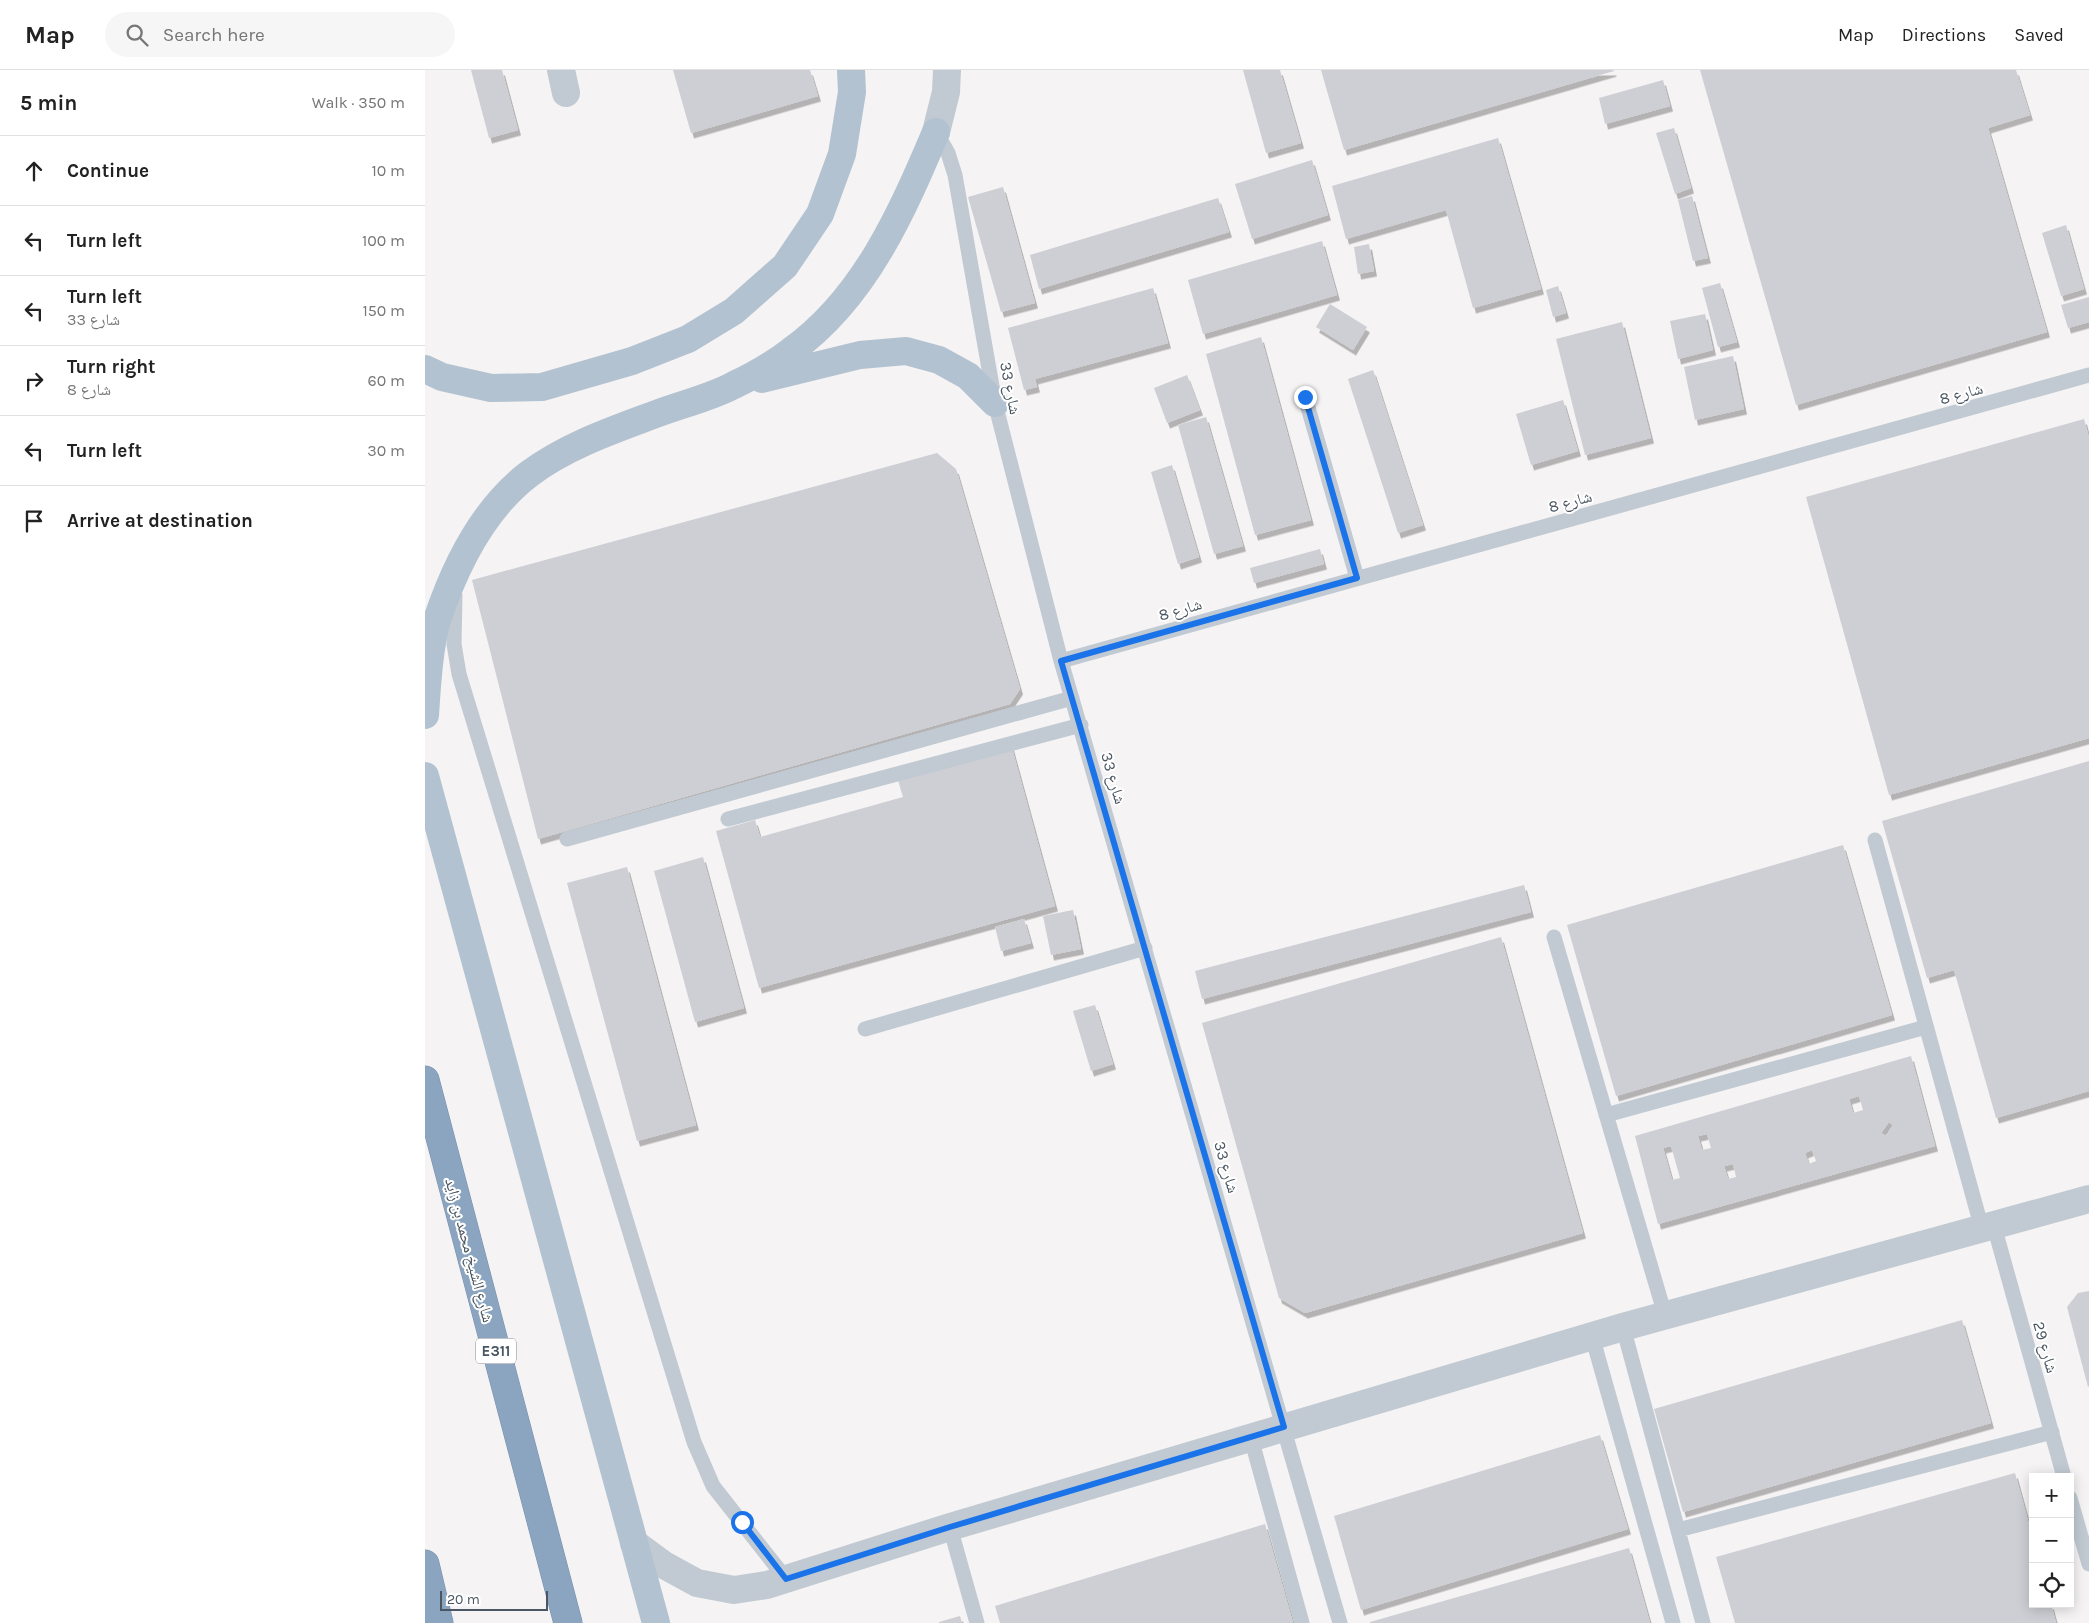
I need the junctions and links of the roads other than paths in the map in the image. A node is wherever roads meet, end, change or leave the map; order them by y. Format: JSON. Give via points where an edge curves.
{"nodes":[{"id":1,"x":851,"y":70,"type":"edge"},
{"id":2,"x":947,"y":70,"type":"edge"},
{"id":3,"x":937,"y":132,"type":"junction"},
{"id":4,"x":425,"y":369,"type":"edge"},
{"id":5,"x":2089,"y":375,"type":"edge"},
{"id":6,"x":734,"y":386,"type":"junction"},
{"id":7,"x":1305,"y":397,"type":"dead end"},
{"id":8,"x":995,"y":403,"type":"junction"},
{"id":9,"x":465,"y":552,"type":"junction"},
{"id":10,"x":1357,"y":578,"type":"junction"},
{"id":11,"x":1061,"y":661,"type":"junction"},
{"id":12,"x":1072,"y":698,"type":"junction"},
{"id":13,"x":425,"y":714,"type":"edge"},
{"id":14,"x":1081,"y":724,"type":"junction"},
{"id":15,"x":425,"y":776,"type":"edge"},
{"id":16,"x":728,"y":819,"type":"dead end"},
{"id":17,"x":567,"y":839,"type":"dead end"},
{"id":18,"x":1875,"y":840,"type":"dead end"},
{"id":19,"x":1554,"y":937,"type":"dead end"},
{"id":20,"x":1145,"y":948,"type":"junction"},
{"id":21,"x":1926,"y":1027,"type":"junction"},
{"id":22,"x":865,"y":1029,"type":"dead end"},
{"id":23,"x":425,"y":1080,"type":"edge"},
{"id":24,"x":1606,"y":1115,"type":"junction"},
{"id":25,"x":2089,"y":1198,"type":"edge"},
{"id":26,"x":1988,"y":1228,"type":"junction"},
{"id":27,"x":1665,"y":1315,"type":"junction"},
{"id":28,"x":1623,"y":1327,"type":"junction"},
{"id":29,"x":1592,"y":1336,"type":"junction"},
{"id":30,"x":1284,"y":1427,"type":"junction"},
{"id":31,"x":2052,"y":1432,"type":"junction"},
{"id":32,"x":1251,"y":1438,"type":"junction"},
{"id":33,"x":2063,"y":1473,"type":"edge"},
{"id":34,"x":2074,"y":1512,"type":"edge"},
{"id":35,"x":950,"y":1527,"type":"junction"},
{"id":36,"x":1678,"y":1530,"type":"junction"},
{"id":37,"x":634,"y":1543,"type":"junction"},
{"id":38,"x":425,"y":1564,"type":"edge"},
{"id":39,"x":2089,"y":1564,"type":"edge"},
{"id":40,"x":786,"y":1579,"type":"junction"},
{"id":41,"x":439,"y":1623,"type":"edge"},
{"id":42,"x":568,"y":1623,"type":"edge"},
{"id":43,"x":656,"y":1623,"type":"edge"},
{"id":44,"x":977,"y":1623,"type":"edge"},
{"id":45,"x":1303,"y":1623,"type":"edge"},
{"id":46,"x":1340,"y":1623,"type":"edge"},
{"id":47,"x":1673,"y":1623,"type":"edge"},
{"id":48,"x":1703,"y":1623,"type":"edge"}],
"edges":[{"from":1,"to":4,"type":"main road","via":[[852,92],[842,154],[820,214],[785,266],[734,311],[688,339],[631,361],[542,387],[491,388],[442,377]]},
{"from":2,"to":3,"type":"street","via":[[946,92]]},
{"from":3,"to":6,"type":"main road","via":[[903,210],[869,268],[833,314],[792,351]]},
{"from":3,"to":8,"type":"lane","name":"شارع 33","via":[[948,153],[961,202]]},
{"from":5,"to":10,"type":"lane","name":"شارع 8"},
{"from":6,"to":8,"type":"main road","via":[[860,355],[906,352],[939,360],[968,376]]},
{"from":6,"to":9,"type":"main road","via":[[578,445],[529,474],[494,508]]},
{"from":7,"to":10,"type":"lane"},
{"from":8,"to":11,"type":"lane","name":"شارع 33"},
{"from":9,"to":13,"type":"main road","via":[[437,621]]},
{"from":9,"to":40,"type":"lane","via":[[453,613],[459,674],[694,1442],[713,1486]]},
{"from":10,"to":11,"type":"lane","name":"شارع 8"},
{"from":11,"to":12,"type":"lane","name":"شارع 33"},
{"from":12,"to":14,"type":"lane","name":"شارع 33"},
{"from":12,"to":17,"type":"lane"},
{"from":14,"to":16,"type":"lane"},
{"from":14,"to":20,"type":"lane","name":"شارع 33"},
{"from":15,"to":37,"type":"main road"},
{"from":18,"to":21,"type":"lane","name":"شارع 29"},
{"from":19,"to":24,"type":"lane"},
{"from":20,"to":22,"type":"lane"},
{"from":20,"to":30,"type":"lane","name":"شارع 33"},
{"from":21,"to":24,"type":"lane"},
{"from":21,"to":26,"type":"lane","name":"شارع 29"},
{"from":23,"to":42,"type":"highway","name":"شارع الشيخ محمد بن زايد","number":"E311"},
{"from":24,"to":27,"type":"lane"},
{"from":25,"to":26,"type":"street"},
{"from":26,"to":27,"type":"street"},
{"from":26,"to":31,"type":"lane","name":"شارع 29"},
{"from":27,"to":28,"type":"street"},
{"from":28,"to":29,"type":"street"},
{"from":28,"to":36,"type":"lane"},
{"from":29,"to":30,"type":"street"},
{"from":29,"to":47,"type":"lane"},
{"from":30,"to":32,"type":"street"},
{"from":30,"to":46,"type":"lane","name":"شارع 33"},
{"from":31,"to":33,"type":"lane","name":"شارع 29"},
{"from":31,"to":36,"type":"lane"},
{"from":32,"to":35,"type":"street"},
{"from":32,"to":45,"type":"lane"},
{"from":34,"to":39,"type":"lane"},
{"from":35,"to":40,"type":"street"},
{"from":35,"to":44,"type":"lane"},
{"from":36,"to":48,"type":"lane"},
{"from":37,"to":40,"type":"street","via":[[664,1565],[697,1582],[734,1590]]},
{"from":37,"to":43,"type":"main road"},
{"from":38,"to":41,"type":"highway"}]}
